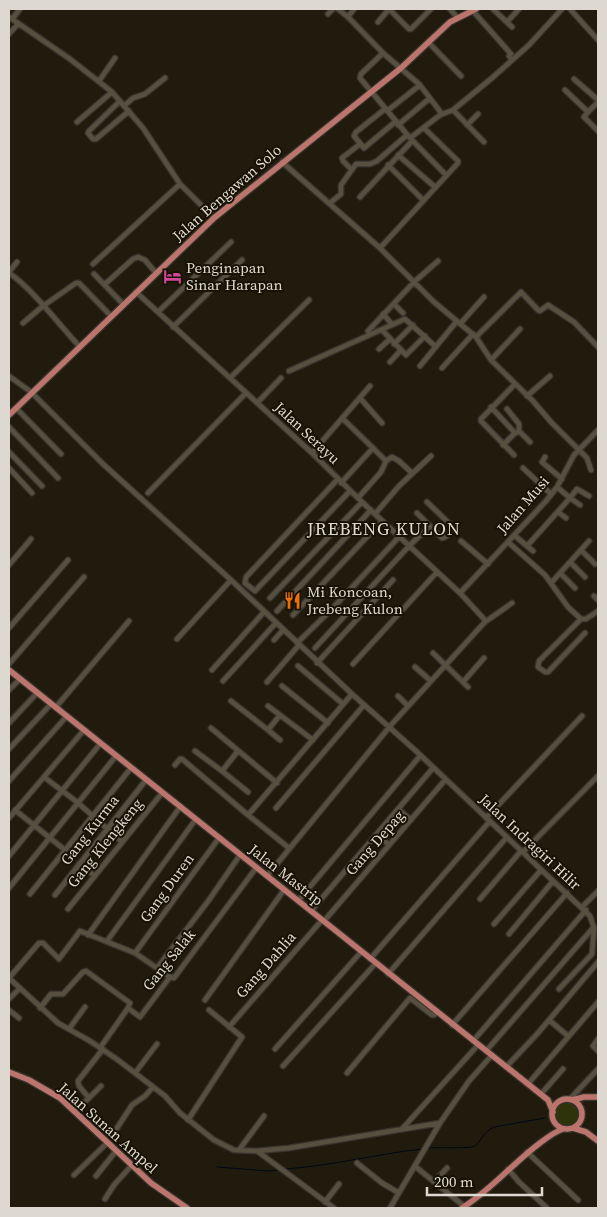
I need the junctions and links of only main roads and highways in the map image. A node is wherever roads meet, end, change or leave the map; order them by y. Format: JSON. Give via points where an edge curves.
{"nodes":[{"id":1,"x":474,"y":10,"type":"edge"},
{"id":2,"x":9,"y":415,"type":"edge"},
{"id":3,"x":9,"y":670,"type":"edge"},
{"id":4,"x":9,"y":1072,"type":"edge"},
{"id":5,"x":584,"y":1097,"type":"junction"},
{"id":6,"x":598,"y":1097,"type":"edge"},
{"id":7,"x":548,"y":1100,"type":"junction"},
{"id":8,"x":571,"y":1100,"type":"junction"},
{"id":9,"x":561,"y":1101,"type":"junction"},
{"id":10,"x":578,"y":1104,"type":"junction"},
{"id":11,"x":553,"y":1112,"type":"junction"},
{"id":12,"x":580,"y":1122,"type":"junction"},
{"id":13,"x":556,"y":1124,"type":"junction"},
{"id":14,"x":573,"y":1128,"type":"junction"},
{"id":15,"x":564,"y":1129,"type":"junction"},
{"id":16,"x":586,"y":1132,"type":"junction"},
{"id":17,"x":552,"y":1134,"type":"junction"},
{"id":18,"x":598,"y":1141,"type":"edge"},
{"id":19,"x":187,"y":1208,"type":"edge"},
{"id":20,"x":464,"y":1208,"type":"edge"}],
"edges":[{"from":1,"to":2,"type":"main road","name":"Jalan Bengawan Solo","via":[[457,17],[401,68],[214,218]]},
{"from":3,"to":7,"type":"main road","name":"Jalan Mastrip","via":[[323,920],[413,996]]},
{"from":4,"to":19,"type":"main road","name":"Jalan Sunan Ampel","via":[[82,1105],[116,1151],[151,1183]]},
{"from":5,"to":6,"type":"main road"},
{"from":5,"to":8,"type":"main road"},
{"from":5,"to":10,"type":"main road"},
{"from":7,"to":9,"type":"main road"},
{"from":7,"to":11,"type":"main road","name":"Jalan Mastrip"},
{"from":8,"to":9,"type":"main road"},
{"from":8,"to":10,"type":"main road"},
{"from":9,"to":11,"type":"main road"},
{"from":10,"to":12,"type":"main road","via":[[582,1112]]},
{"from":11,"to":13,"type":"main road"},
{"from":12,"to":14,"type":"main road"},
{"from":12,"to":16,"type":"main road"},
{"from":13,"to":15,"type":"main road"},
{"from":13,"to":17,"type":"main road"},
{"from":14,"to":15,"type":"main road"},
{"from":14,"to":16,"type":"main road"},
{"from":15,"to":17,"type":"main road"},
{"from":16,"to":18,"type":"main road"},
{"from":17,"to":20,"type":"main road"}]}
